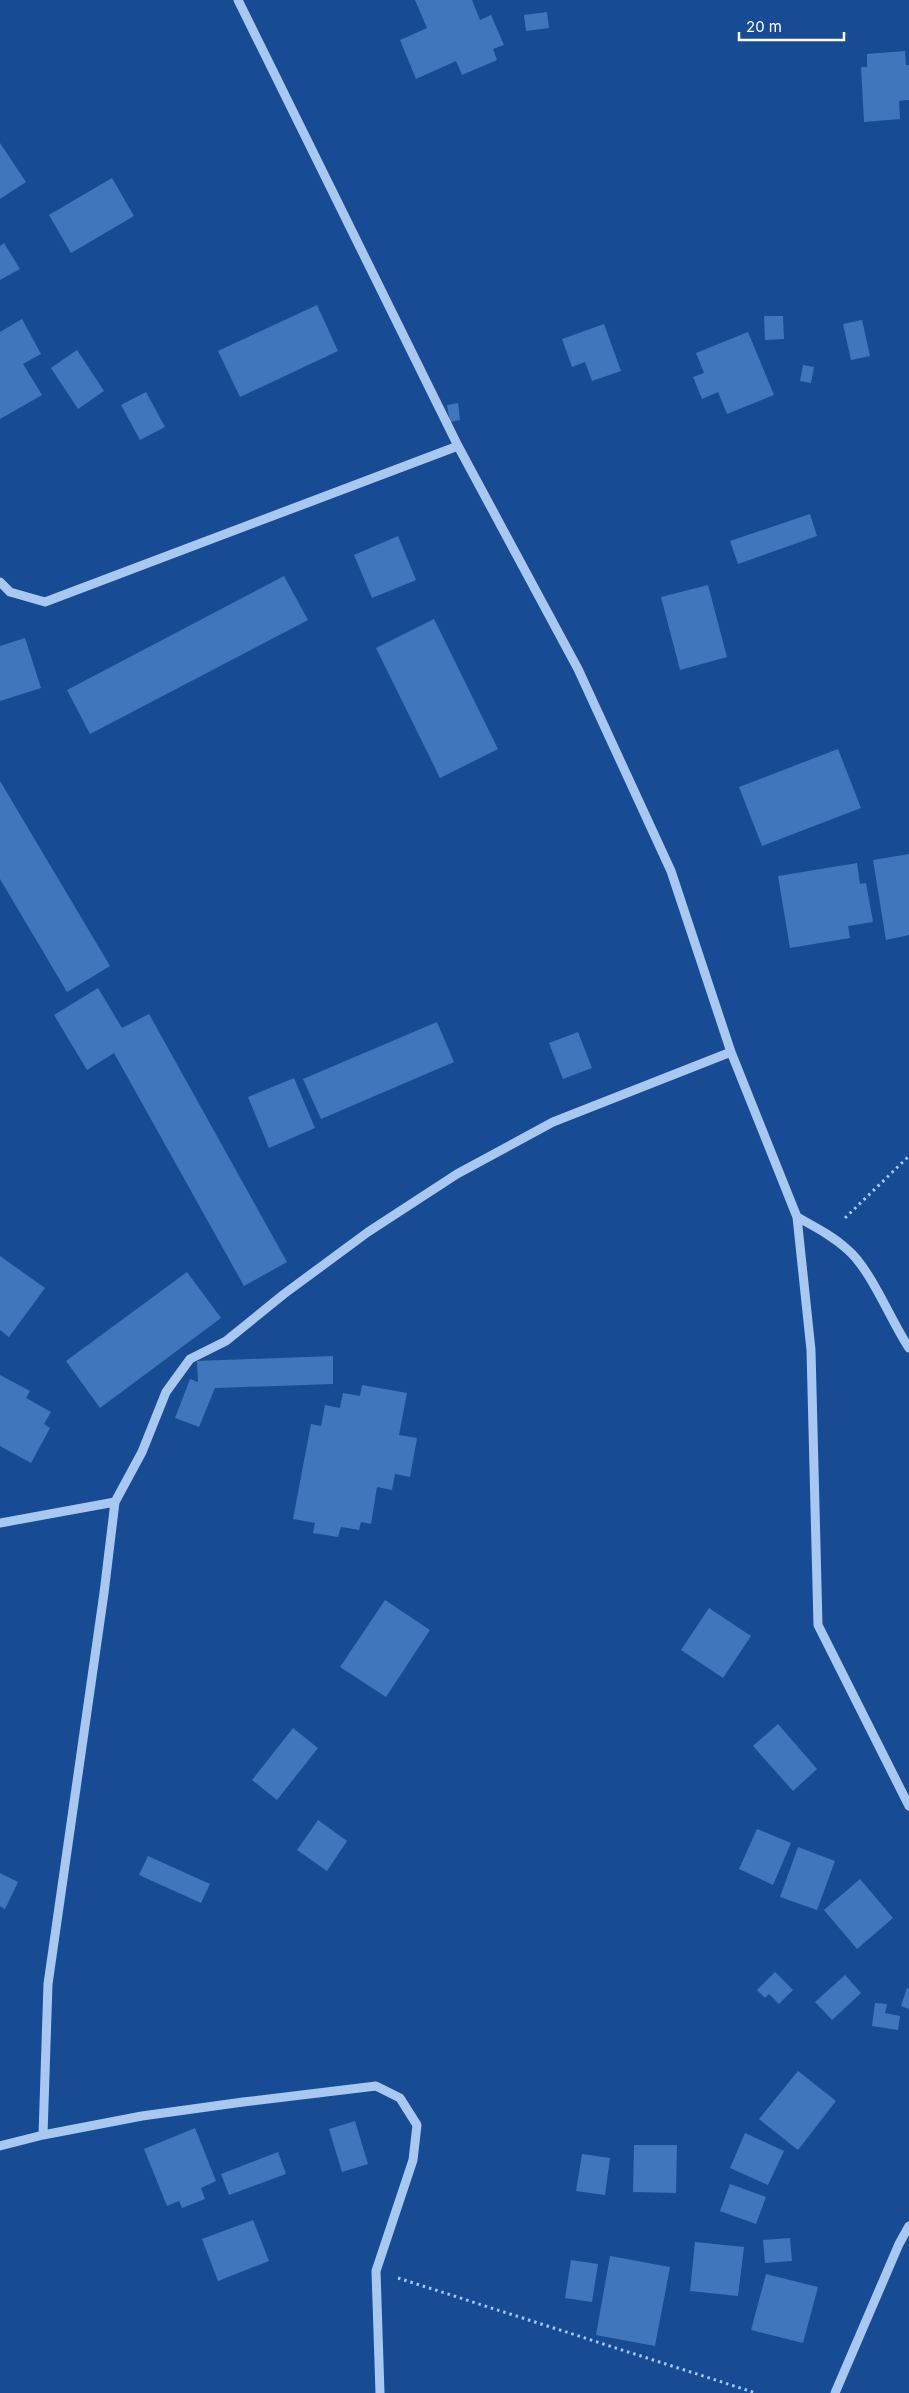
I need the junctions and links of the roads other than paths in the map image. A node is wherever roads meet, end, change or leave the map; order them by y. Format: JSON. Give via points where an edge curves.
{"nodes":[{"id":1,"x":238,"y":0,"type":"edge"},
{"id":2,"x":458,"y":446,"type":"junction"},
{"id":3,"x":0,"y":582,"type":"edge"},
{"id":4,"x":731,"y":1052,"type":"junction"},
{"id":5,"x":797,"y":1216,"type":"junction"},
{"id":6,"x":909,"y":1348,"type":"edge"},
{"id":7,"x":115,"y":1502,"type":"junction"},
{"id":8,"x":0,"y":1523,"type":"edge"},
{"id":9,"x":909,"y":1806,"type":"edge"},
{"id":10,"x":43,"y":2135,"type":"junction"},
{"id":11,"x":0,"y":2146,"type":"edge"},
{"id":12,"x":909,"y":2226,"type":"edge"},
{"id":13,"x":380,"y":2393,"type":"edge"},
{"id":14,"x":835,"y":2393,"type":"edge"}],
"edges":[{"from":1,"to":2,"type":"street"},
{"from":2,"to":3,"type":"street","via":[[45,602],[10,592]]},
{"from":2,"to":4,"type":"street","via":[[578,669],[671,871]]},
{"from":4,"to":5,"type":"street"},
{"from":4,"to":7,"type":"street","via":[[553,1122],[457,1174],[368,1232],[226,1341],[190,1359],[166,1392],[142,1452]]},
{"from":5,"to":6,"type":"street","via":[[850,1251]]},
{"from":5,"to":9,"type":"street","via":[[811,1350],[818,1625]]},
{"from":7,"to":8,"type":"street"},
{"from":7,"to":10,"type":"street","via":[[48,1984]]},
{"from":10,"to":11,"type":"street"},
{"from":10,"to":13,"type":"street","via":[[142,2116],[376,2086],[400,2098],[417,2125],[413,2160],[376,2271]]},
{"from":12,"to":14,"type":"street"}]}
